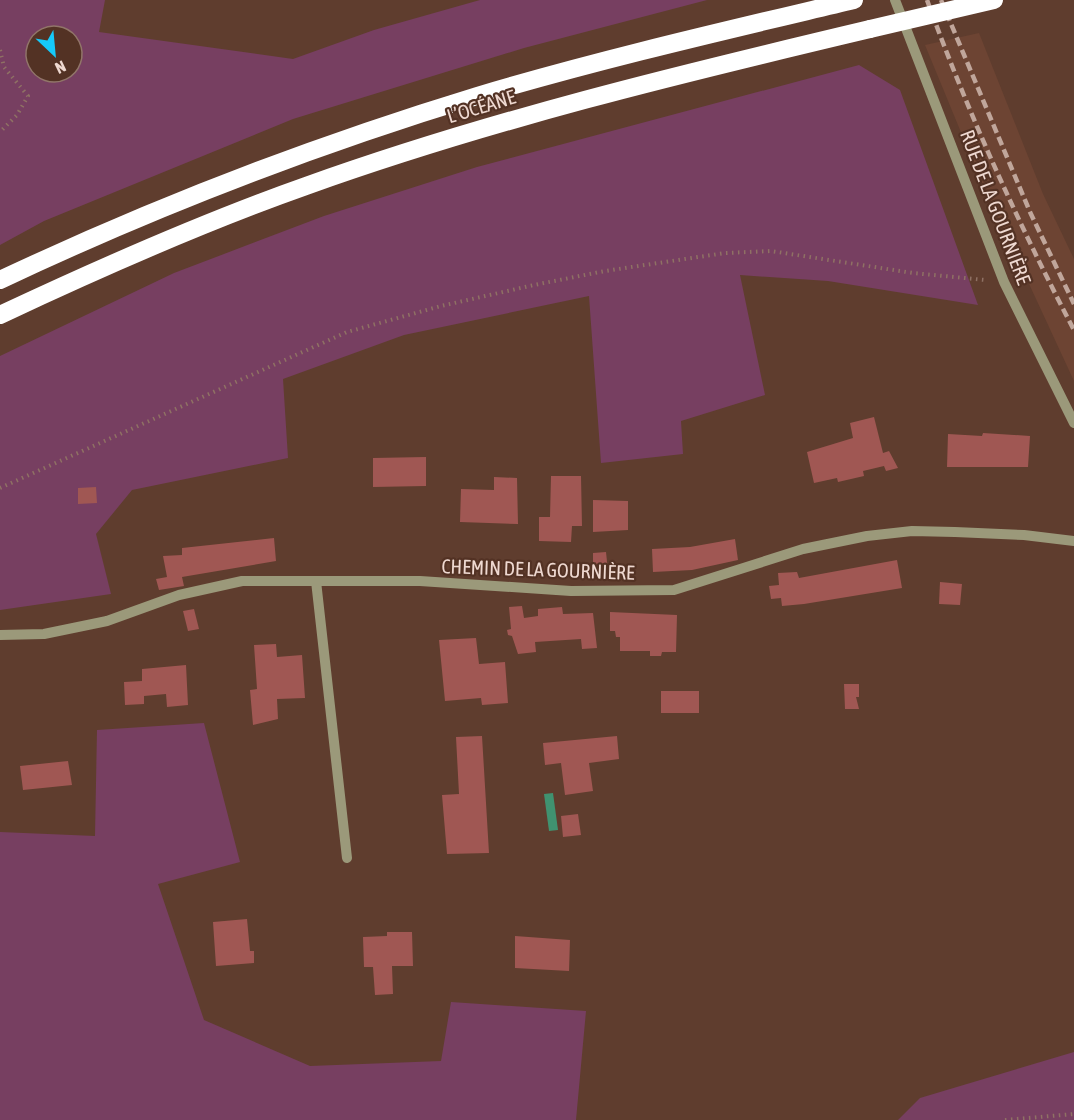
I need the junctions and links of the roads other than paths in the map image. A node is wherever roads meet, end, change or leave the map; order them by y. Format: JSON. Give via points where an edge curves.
{"nodes":[{"id":1,"x":854,"y":0,"type":"edge"},
{"id":2,"x":895,"y":0,"type":"edge"},
{"id":3,"x":994,"y":0,"type":"edge"},
{"id":4,"x":0,"y":280,"type":"edge"},
{"id":5,"x":0,"y":315,"type":"edge"},
{"id":6,"x":1074,"y":423,"type":"edge"},
{"id":7,"x":1074,"y":541,"type":"edge"},
{"id":8,"x":316,"y":580,"type":"junction"},
{"id":9,"x":0,"y":635,"type":"edge"},
{"id":10,"x":347,"y":858,"type":"dead end"}],
"edges":[{"from":1,"to":4,"type":"highway","name":"L’OCÉANE","via":[[621,56],[386,125],[160,208]]},
{"from":2,"to":6,"type":"street","name":"RUE DE LA GOURNIÈRE","via":[[1004,282]]},
{"from":3,"to":5,"type":"highway","name":"L’OCÉANE","bridge":true,"via":[[581,100],[387,158],[172,237]]},
{"from":7,"to":8,"type":"street","name":"CHEMIN DE LA GOURNIÈRE","via":[[955,532],[867,536],[803,549],[674,590],[581,591],[420,581]]},
{"from":8,"to":9,"type":"street","name":"CHEMIN DE LA GOURNIÈRE","via":[[242,581],[178,595],[107,621],[44,634]]},
{"from":8,"to":10,"type":"street"}]}
